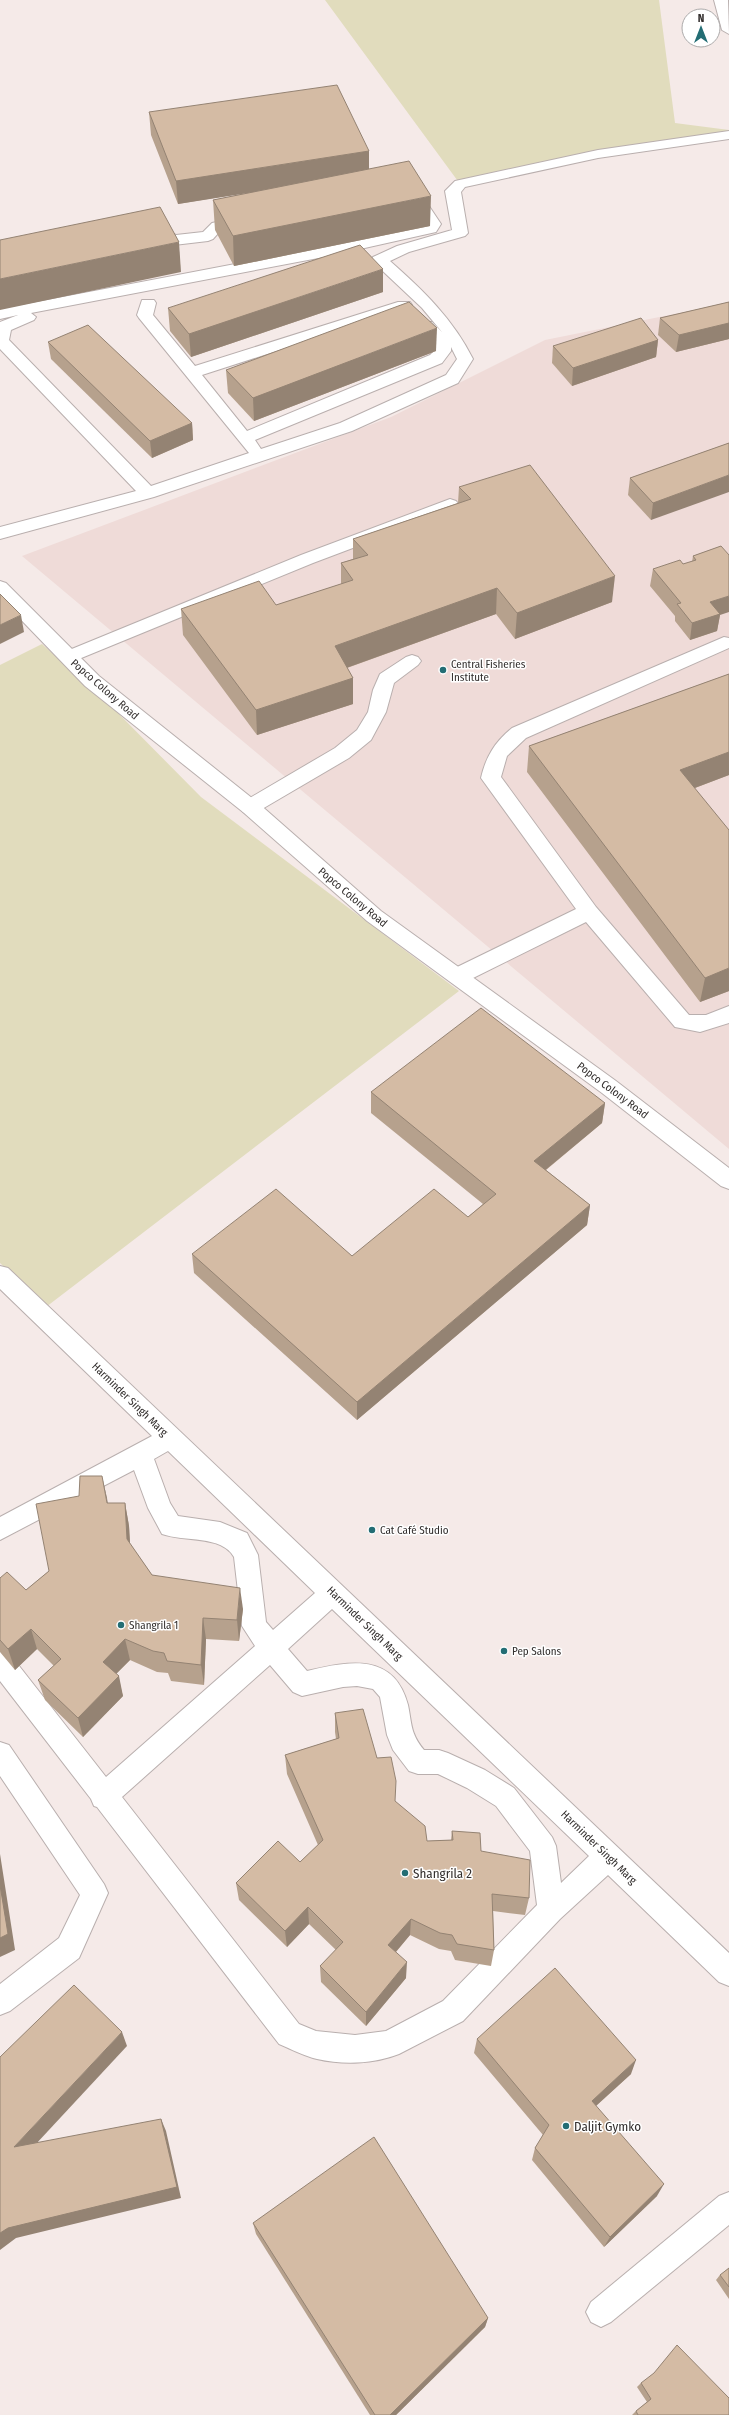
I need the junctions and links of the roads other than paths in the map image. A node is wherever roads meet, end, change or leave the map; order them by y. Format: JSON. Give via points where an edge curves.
{"nodes":[{"id":1,"x":721,"y":0,"type":"edge"},
{"id":2,"x":729,"y":30,"type":"edge"},
{"id":3,"x":729,"y":135,"type":"edge"},
{"id":4,"x":403,"y":190,"type":"edge"},
{"id":5,"x":263,"y":217,"type":"edge"},
{"id":6,"x":133,"y":241,"type":"edge"},
{"id":7,"x":331,"y":255,"type":"junction"},
{"id":8,"x":379,"y":260,"type":"junction"},
{"id":9,"x":362,"y":265,"type":"edge"},
{"id":10,"x":91,"y":300,"type":"junction"},
{"id":11,"x":148,"y":303,"type":"dead end"},
{"id":12,"x":407,"y":304,"type":"junction"},
{"id":13,"x":0,"y":314,"type":"edge"},
{"id":14,"x":192,"y":372,"type":"junction"},
{"id":15,"x":244,"y":438,"type":"junction"},
{"id":16,"x":259,"y":456,"type":"junction"},
{"id":17,"x":148,"y":493,"type":"junction"},
{"id":18,"x":450,"y":505,"type":"edge"},
{"id":19,"x":0,"y":533,"type":"edge"},
{"id":20,"x":0,"y":587,"type":"edge"},
{"id":21,"x":724,"y":643,"type":"dead end"},
{"id":22,"x":68,"y":657,"type":"junction"},
{"id":23,"x":412,"y":661,"type":"dead end"},
{"id":24,"x":250,"y":807,"type":"junction"},
{"id":25,"x":589,"y":912,"type":"junction"},
{"id":26,"x":458,"y":976,"type":"junction"},
{"id":27,"x":729,"y":1014,"type":"edge"},
{"id":28,"x":729,"y":1180,"type":"edge"},
{"id":29,"x":0,"y":1275,"type":"edge"},
{"id":30,"x":170,"y":1438,"type":"junction"},
{"id":31,"x":140,"y":1454,"type":"junction"},
{"id":32,"x":0,"y":1529,"type":"edge"},
{"id":33,"x":333,"y":1593,"type":"junction"},
{"id":34,"x":271,"y":1648,"type":"junction"},
{"id":35,"x":0,"y":1662,"type":"edge"},
{"id":36,"x":0,"y":1754,"type":"edge"},
{"id":37,"x":103,"y":1797,"type":"junction"},
{"id":38,"x":608,"y":1857,"type":"junction"},
{"id":39,"x":551,"y":1910,"type":"junction"},
{"id":40,"x":729,"y":1972,"type":"edge"},
{"id":41,"x":0,"y":2001,"type":"edge"},
{"id":42,"x":729,"y":2206,"type":"edge"},
{"id":43,"x":601,"y":2312,"type":"dead end"}],
"edges":[{"from":1,"to":2,"type":"street"},
{"from":3,"to":8,"type":"street","via":[[598,154],[460,184],[453,191],[460,233],[404,249]]},
{"from":4,"to":7,"type":"street","via":[[412,191],[433,224],[431,229]]},
{"from":5,"to":6,"type":"street","via":[[217,226],[208,236],[174,240],[166,236],[156,236]]},
{"from":7,"to":8,"type":"street"},
{"from":7,"to":10,"type":"street"},
{"from":8,"to":16,"type":"street","via":[[422,297],[458,343],[465,359],[452,379],[346,428]]},
{"from":9,"to":12,"type":"street","via":[[376,271]]},
{"from":10,"to":13,"type":"street"},
{"from":10,"to":17,"type":"street","via":[[25,317],[3,327],[1,341]]},
{"from":11,"to":14,"type":"street","via":[[145,315]]},
{"from":12,"to":14,"type":"street"},
{"from":12,"to":15,"type":"street","via":[[442,342],[443,351],[436,359]]},
{"from":14,"to":15,"type":"street"},
{"from":15,"to":16,"type":"street"},
{"from":16,"to":17,"type":"street"},
{"from":17,"to":19,"type":"street"},
{"from":18,"to":22,"type":"street","via":[[307,559]]},
{"from":20,"to":22,"type":"street","name":"Popco Colony Road"},
{"from":21,"to":25,"type":"street","via":[[519,733],[503,746],[494,761],[491,778]]},
{"from":22,"to":24,"type":"street","name":"Popco Colony Road","via":[[92,680]]},
{"from":23,"to":24,"type":"street","via":[[387,679],[377,712],[364,736],[342,753]]},
{"from":24,"to":26,"type":"street","name":"Popco Colony Road","via":[[374,916]]},
{"from":25,"to":26,"type":"street"},
{"from":25,"to":27,"type":"street","via":[[682,1021],[694,1025],[712,1022]]},
{"from":26,"to":28,"type":"street","name":"Popco Colony Road","via":[[609,1087]]},
{"from":29,"to":30,"type":"street","name":"Harminder Singh Marg"},
{"from":30,"to":31,"type":"street"},
{"from":30,"to":33,"type":"street","name":"Harminder Singh Marg"},
{"from":31,"to":32,"type":"street"},
{"from":31,"to":34,"type":"street","via":[[160,1508],[171,1526],[220,1533],[238,1541],[246,1555],[254,1626]]},
{"from":33,"to":34,"type":"street"},
{"from":33,"to":38,"type":"street","name":"Harminder Singh Marg"},
{"from":34,"to":37,"type":"street"},
{"from":34,"to":39,"type":"street","via":[[302,1684],[340,1675],[369,1674],[388,1686],[395,1703],[396,1725],[402,1745],[418,1762],[439,1762],[476,1778],[505,1797],[543,1846]]},
{"from":35,"to":37,"type":"street"},
{"from":36,"to":41,"type":"street","via":[[95,1893],[69,1948]]},
{"from":37,"to":39,"type":"street","via":[[289,2034],[316,2045],[355,2049],[389,2044],[453,2011]]},
{"from":38,"to":39,"type":"street"},
{"from":38,"to":40,"type":"street","name":"Harminder Singh Marg"},
{"from":42,"to":43,"type":"street"}]}
